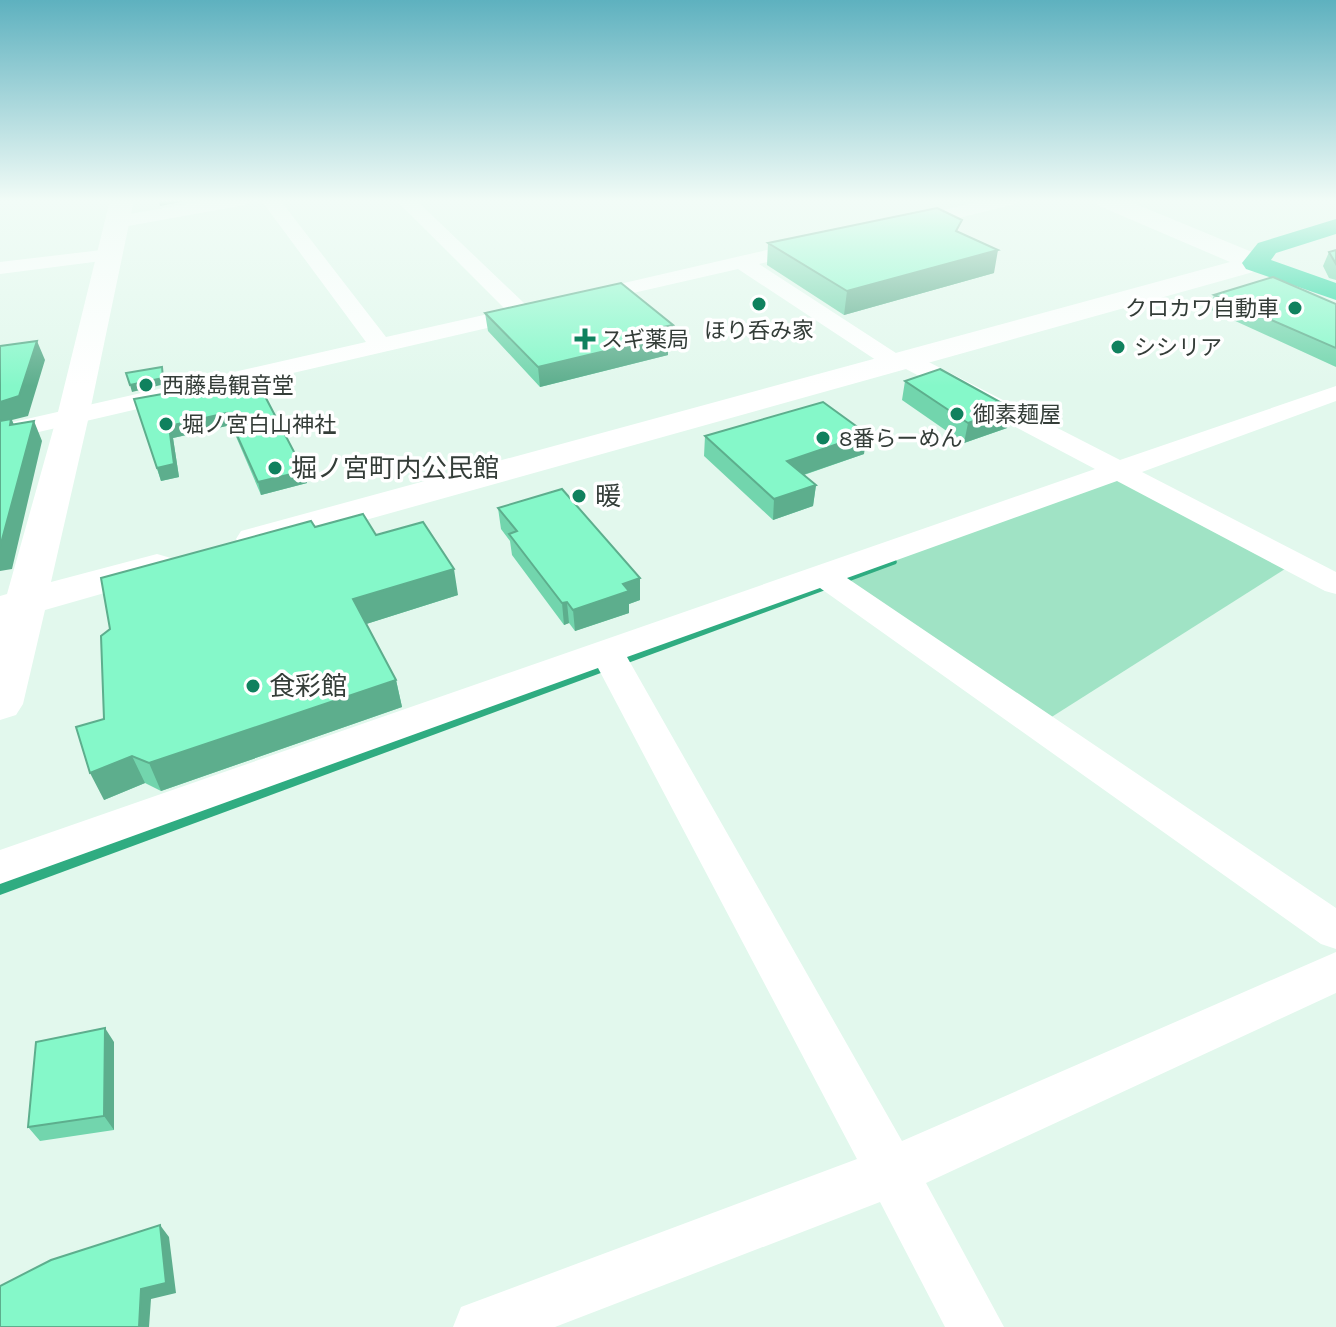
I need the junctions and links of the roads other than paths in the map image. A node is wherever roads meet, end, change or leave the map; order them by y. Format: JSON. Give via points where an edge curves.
{"nodes":[{"id":1,"x":51,"y":262,"type":"edge"},
{"id":2,"x":108,"y":262,"type":"edge"},
{"id":3,"x":317,"y":262,"type":"edge"},
{"id":4,"x":469,"y":262,"type":"edge"},
{"id":5,"x":742,"y":262,"type":"joint"},
{"id":6,"x":1264,"y":262,"type":"edge"},
{"id":7,"x":1255,"y":263,"type":"junction"},
{"id":8,"x":0,"y":268,"type":"edge"},
{"id":9,"x":1336,"y":292,"type":"edge"},
{"id":10,"x":521,"y":313,"type":"junction"},
{"id":11,"x":380,"y":345,"type":"junction"},
{"id":12,"x":902,"y":362,"type":"junction"},
{"id":13,"x":1336,"y":393,"type":"edge"},
{"id":14,"x":1305,"y":404,"type":"junction"},
{"id":15,"x":73,"y":416,"type":"junction"},
{"id":16,"x":1336,"y":417,"type":"edge"},
{"id":17,"x":0,"y":433,"type":"edge"},
{"id":18,"x":1119,"y":470,"type":"junction"},
{"id":19,"x":226,"y":547,"type":"edge"},
{"id":20,"x":180,"y":559,"type":"edge"},
{"id":21,"x":822,"y":575,"type":"junction"},
{"id":22,"x":1336,"y":584,"type":"edge"},
{"id":23,"x":14,"y":605,"type":"edge"},
{"id":24,"x":607,"y":652,"type":"junction"},
{"id":25,"x":0,"y":704,"type":"edge"},
{"id":26,"x":0,"y":867,"type":"edge"},
{"id":27,"x":1336,"y":931,"type":"edge"},
{"id":28,"x":1336,"y":972,"type":"edge"},
{"id":29,"x":891,"y":1172,"type":"junction"},
{"id":30,"x":481,"y":1327,"type":"edge"},
{"id":31,"x":976,"y":1327,"type":"edge"}],
"edges":[{"from":1,"to":8,"type":"street"},
{"from":2,"to":15,"type":"street"},
{"from":3,"to":11,"type":"street"},
{"from":4,"to":10,"type":"street"},
{"from":5,"to":10,"type":"street"},
{"from":5,"to":12,"type":"street"},
{"from":6,"to":7,"type":"highway"},
{"from":7,"to":9,"type":"highway"},
{"from":7,"to":12,"type":"street"},
{"from":10,"to":11,"type":"street"},
{"from":11,"to":15,"type":"street"},
{"from":12,"to":18,"type":"street"},
{"from":12,"to":19,"type":"street"},
{"from":13,"to":14,"type":"street"},
{"from":14,"to":16,"type":"street"},
{"from":14,"to":18,"type":"street"},
{"from":15,"to":17,"type":"street"},
{"from":15,"to":23,"type":"street"},
{"from":18,"to":21,"type":"street"},
{"from":18,"to":22,"type":"street"},
{"from":20,"to":23,"type":"street"},
{"from":21,"to":24,"type":"street"},
{"from":21,"to":27,"type":"street"},
{"from":23,"to":25,"type":"street"},
{"from":24,"to":26,"type":"street"},
{"from":24,"to":29,"type":"street"},
{"from":28,"to":29,"type":"street"},
{"from":29,"to":30,"type":"street"},
{"from":29,"to":31,"type":"street"}]}
